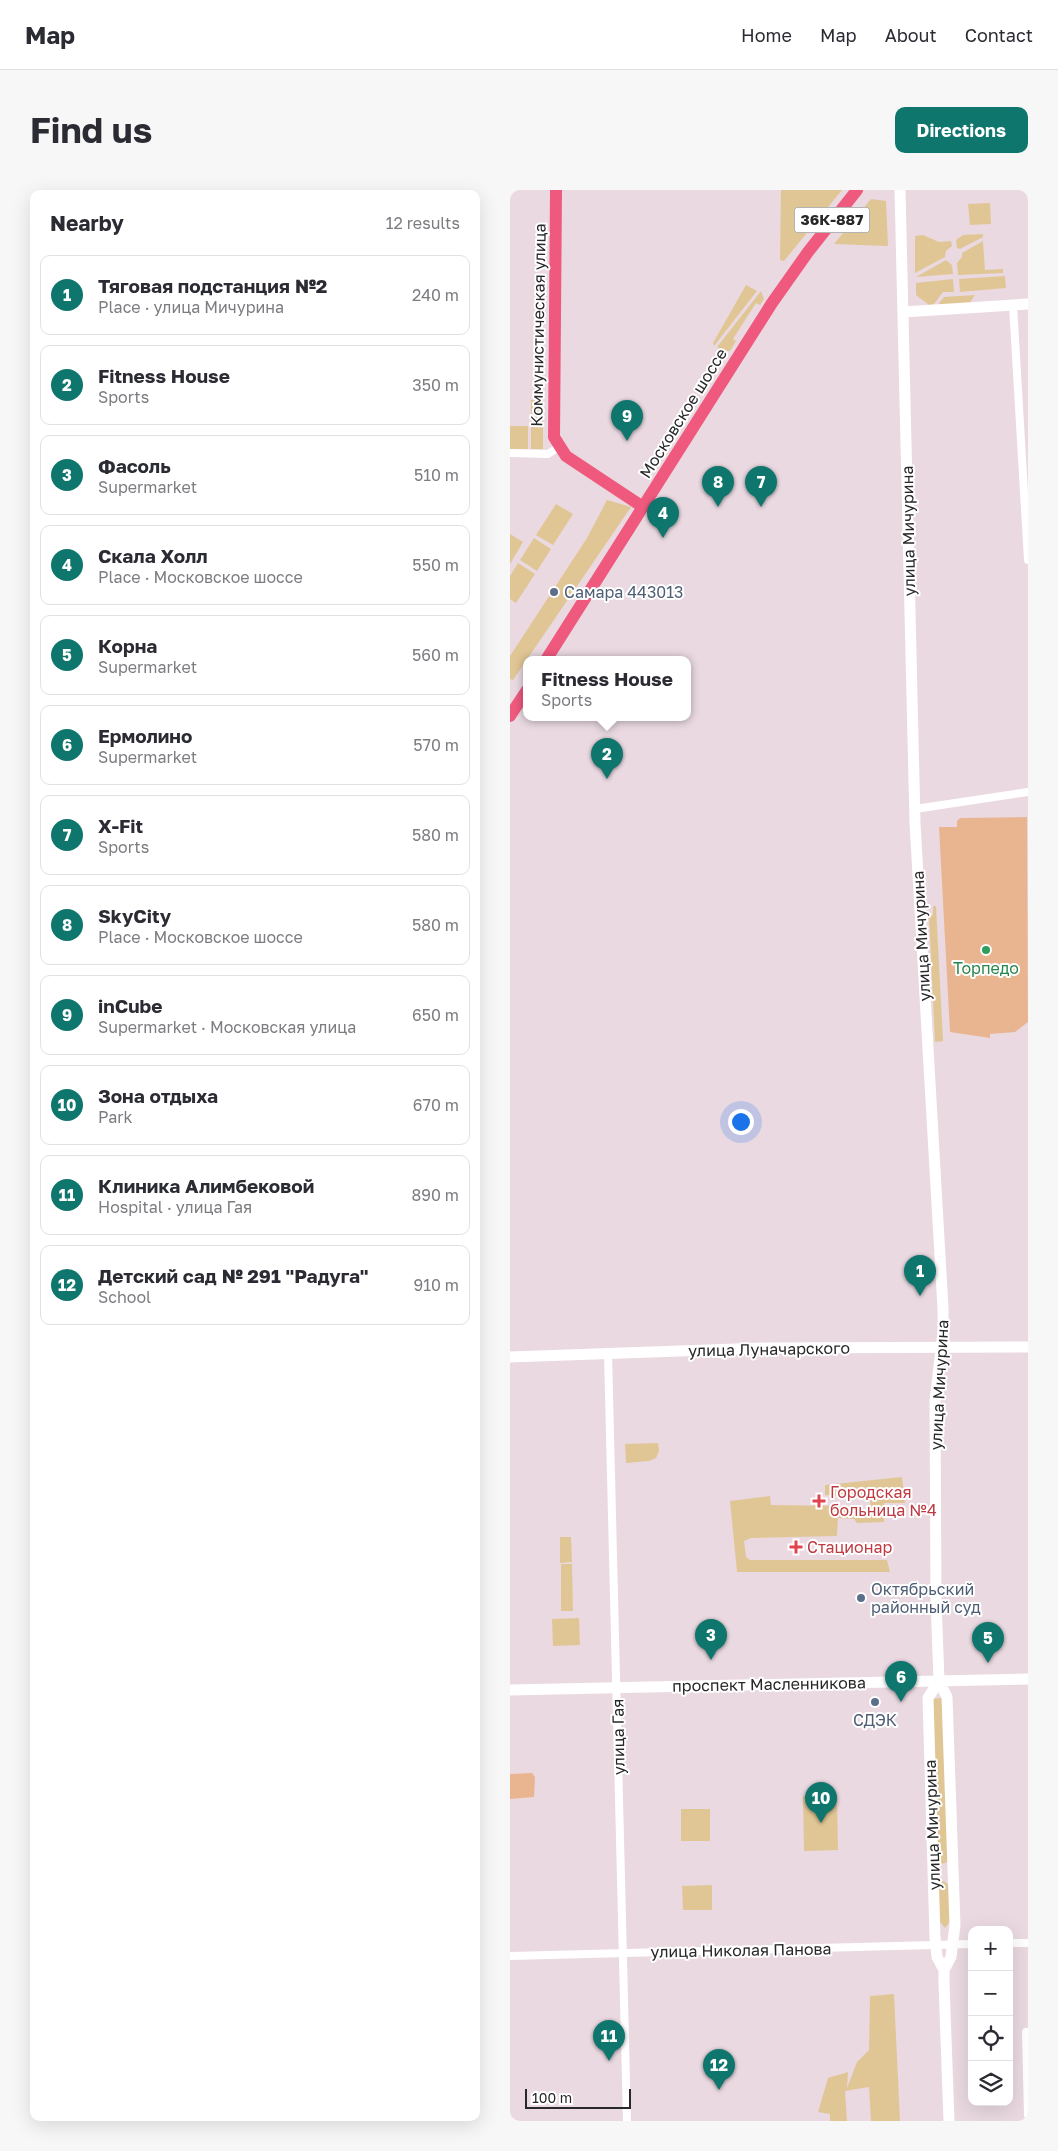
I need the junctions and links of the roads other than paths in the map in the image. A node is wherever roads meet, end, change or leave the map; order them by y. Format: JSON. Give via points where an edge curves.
{"nodes":[{"id":1,"x":556,"y":190,"type":"edge"},
{"id":2,"x":857,"y":190,"type":"edge"},
{"id":3,"x":900,"y":190,"type":"edge"},
{"id":4,"x":1028,"y":304,"type":"edge"},
{"id":5,"x":1013,"y":305,"type":"junction"},
{"id":6,"x":903,"y":312,"type":"junction"},
{"id":7,"x":562,"y":452,"type":"junction"},
{"id":8,"x":510,"y":453,"type":"edge"},
{"id":9,"x":643,"y":507,"type":"junction"},
{"id":10,"x":1028,"y":560,"type":"edge"},
{"id":11,"x":549,"y":656,"type":"edge"},
{"id":12,"x":523,"y":696,"type":"edge"},
{"id":13,"x":510,"y":716,"type":"edge"},
{"id":14,"x":1028,"y":792,"type":"edge"},
{"id":15,"x":915,"y":809,"type":"junction"},
{"id":16,"x":1028,"y":1347,"type":"edge"},
{"id":17,"x":940,"y":1348,"type":"junction"},
{"id":18,"x":608,"y":1354,"type":"junction"},
{"id":19,"x":510,"y":1357,"type":"edge"},
{"id":20,"x":1028,"y":1679,"type":"edge"},
{"id":21,"x":939,"y":1681,"type":"junction"},
{"id":22,"x":616,"y":1687,"type":"junction"},
{"id":23,"x":510,"y":1690,"type":"edge"},
{"id":24,"x":1013,"y":1943,"type":"edge"},
{"id":25,"x":1028,"y":1943,"type":"edge"},
{"id":26,"x":968,"y":1944,"type":"edge"},
{"id":27,"x":936,"y":1946,"type":"junction"},
{"id":28,"x":953,"y":1946,"type":"junction"},
{"id":29,"x":623,"y":1952,"type":"junction"},
{"id":30,"x":510,"y":1956,"type":"edge"},
{"id":31,"x":944,"y":1970,"type":"junction"},
{"id":32,"x":1026,"y":2032,"type":"dead end"},
{"id":33,"x":1028,"y":2114,"type":"edge"},
{"id":34,"x":627,"y":2121,"type":"edge"},
{"id":35,"x":949,"y":2121,"type":"edge"}],
"edges":[{"from":1,"to":7,"type":"main road","name":"Коммунистическая улица","via":[[553,431]]},
{"from":2,"to":9,"type":"main road","name":"Московское шоссе","number":"36К-887","via":[[781,290]]},
{"from":3,"to":6,"type":"main road","name":"улица Мичурина"},
{"from":4,"to":5,"type":"main road"},
{"from":5,"to":6,"type":"main road"},
{"from":5,"to":10,"type":"street"},
{"from":6,"to":15,"type":"main road","name":"улица Мичурина"},
{"from":7,"to":8,"type":"street"},
{"from":7,"to":9,"type":"main road"},
{"from":9,"to":11,"type":"main road","name":"Московское шоссе","number":"36К-887"},
{"from":12,"to":13,"type":"main road"},
{"from":14,"to":15,"type":"street"},
{"from":15,"to":17,"type":"main road","name":"улица Мичурина","via":[[943,1308]]},
{"from":16,"to":17,"type":"main road","name":"улица Луначарского"},
{"from":17,"to":18,"type":"main road","name":"улица Луначарского","via":[[767,1348]]},
{"from":17,"to":21,"type":"main road","name":"улица Мичурина","via":[[934,1454]]},
{"from":18,"to":19,"type":"main road","name":"улица Луначарского"},
{"from":18,"to":22,"type":"street","name":"улица Гая"},
{"from":20,"to":21,"type":"main road","name":"проспект Масленникова"},
{"from":21,"to":22,"type":"main road","name":"проспект Масленникова"},
{"from":21,"to":27,"type":"main road","name":"улица Мичурина","via":[[928,1698]]},
{"from":21,"to":28,"type":"main road","name":"улица Мичурина","via":[[947,1697]]},
{"from":22,"to":23,"type":"main road","name":"проспект Масленникова"},
{"from":22,"to":29,"type":"street","name":"улица Гая"},
{"from":24,"to":25,"type":"street"},
{"from":26,"to":28,"type":"street","name":"улица Николая Панова"},
{"from":27,"to":28,"type":"street","name":"улица Николая Панова"},
{"from":27,"to":29,"type":"street","name":"улица Николая Панова"},
{"from":27,"to":31,"type":"main road","name":"улица Мичурина","via":[[937,1957]]},
{"from":28,"to":31,"type":"main road","name":"улица Мичурина","via":[[952,1957]]},
{"from":29,"to":30,"type":"street","name":"улица Николая Панова"},
{"from":29,"to":34,"type":"street","name":"улица Гая"},
{"from":31,"to":35,"type":"main road","name":"улица Мичурина"},
{"from":32,"to":33,"type":"street"}]}
